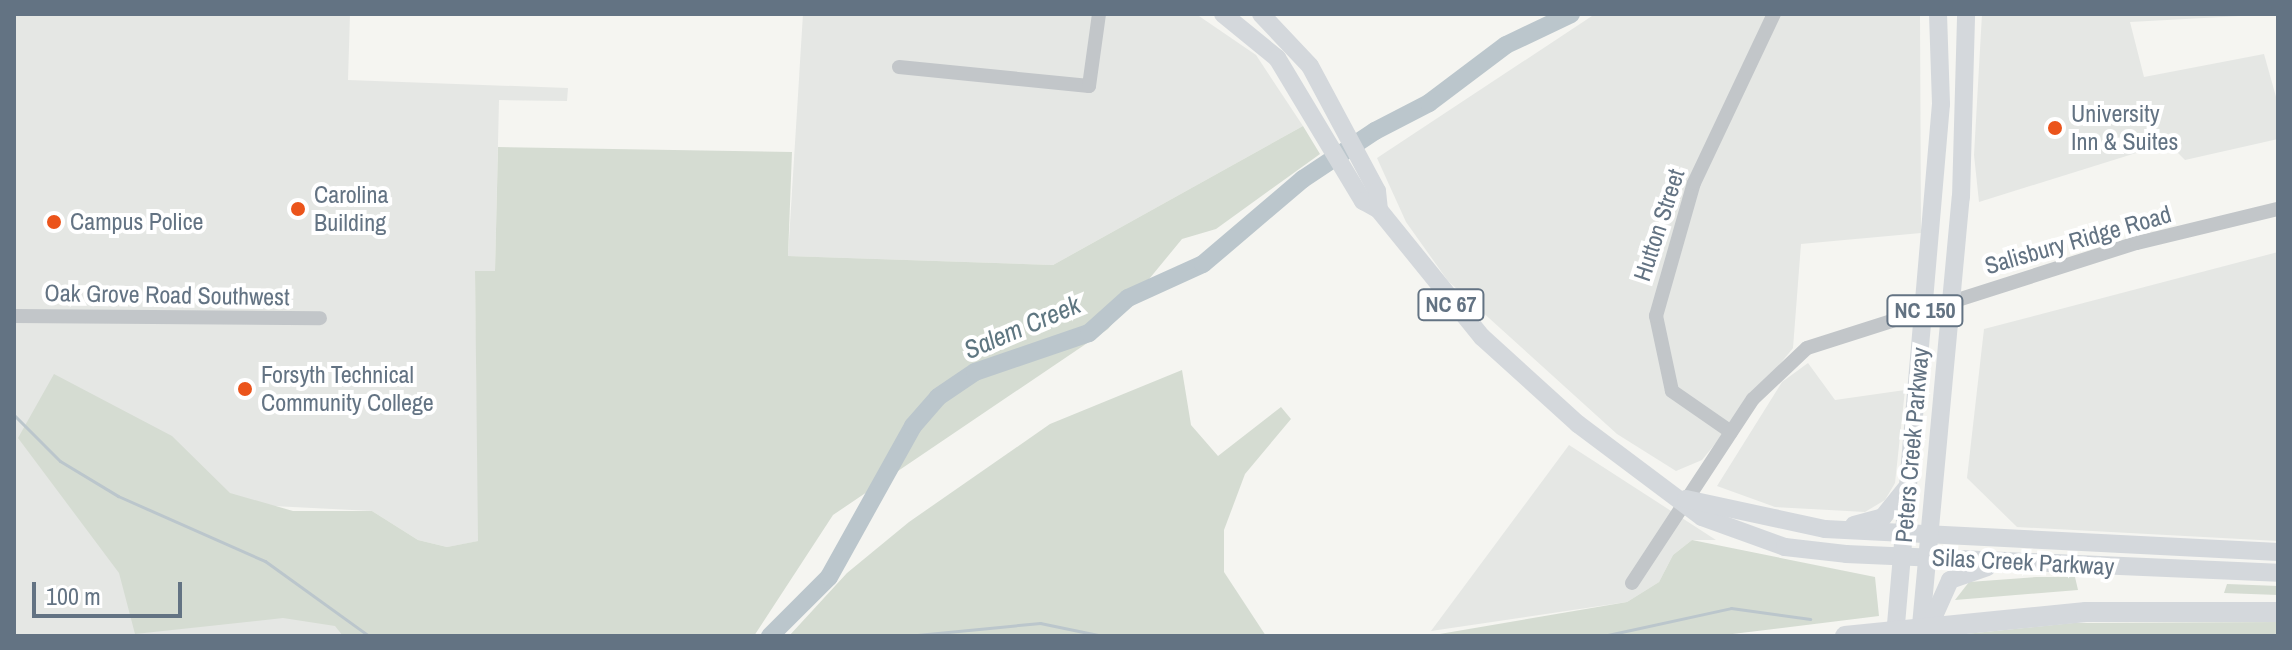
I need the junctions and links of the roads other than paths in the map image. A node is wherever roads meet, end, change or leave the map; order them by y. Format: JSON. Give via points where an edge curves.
{"nodes":[{"id":1,"x":1099,"y":14,"type":"edge"},
{"id":2,"x":1223,"y":14,"type":"edge"},
{"id":3,"x":1261,"y":14,"type":"edge"},
{"id":4,"x":1774,"y":14,"type":"edge"},
{"id":5,"x":1938,"y":14,"type":"edge"},
{"id":6,"x":1966,"y":14,"type":"edge"},
{"id":7,"x":899,"y":67,"type":"dead end"},
{"id":8,"x":2278,"y":209,"type":"edge"},
{"id":9,"x":1379,"y":210,"type":"junction"},
{"id":10,"x":14,"y":316,"type":"edge"},
{"id":11,"x":320,"y":318,"type":"dead end"},
{"id":12,"x":1731,"y":432,"type":"junction"},
{"id":13,"x":1908,"y":486,"type":"junction"},
{"id":14,"x":1686,"y":499,"type":"junction"},
{"id":15,"x":1836,"y":529,"type":"junction"},
{"id":16,"x":1904,"y":535,"type":"junction"},
{"id":17,"x":1929,"y":536,"type":"junction"},
{"id":18,"x":2278,"y":552,"type":"edge"},
{"id":19,"x":1902,"y":556,"type":"junction"},
{"id":20,"x":1926,"y":557,"type":"junction"},
{"id":21,"x":2037,"y":562,"type":"junction"},
{"id":22,"x":2278,"y":573,"type":"edge"},
{"id":23,"x":1632,"y":583,"type":"dead end"},
{"id":24,"x":1931,"y":603,"type":"junction"},
{"id":25,"x":2278,"y":612,"type":"edge"},
{"id":26,"x":1845,"y":636,"type":"edge"},
{"id":27,"x":1895,"y":636,"type":"edge"},
{"id":28,"x":1923,"y":636,"type":"edge"}],
"edges":[{"from":1,"to":7,"type":"street","via":[[1089,86]]},
{"from":2,"to":9,"type":"main road","name":"Silas Creek Parkway","number":"NC 67","via":[[1277,58],[1346,175]]},
{"from":3,"to":9,"type":"main road","name":"Silas Creek Parkway","number":"NC 67","via":[[1310,66]]},
{"from":4,"to":12,"type":"street","name":"Hutton Street","via":[[1694,183],[1656,316],[1672,391]]},
{"from":5,"to":13,"type":"main road","name":"Peters Creek Parkway","number":"NC 150","via":[[1941,104]]},
{"from":6,"to":17,"type":"main road","name":"Peters Creek Parkway","number":"NC 150","via":[[1961,197]]},
{"from":8,"to":12,"type":"street","name":"Salisbury Ridge Road","via":[[1999,285],[1807,348],[1753,399]]},
{"from":9,"to":14,"type":"main road","name":"Silas Creek Parkway","number":"NC 67","via":[[1499,354],[1616,454]]},
{"from":10,"to":11,"type":"street","name":"Oak Grove Road Southwest"},
{"from":12,"to":14,"type":"street","name":"Salisbury Ridge Road"},
{"from":13,"to":15,"type":"main road","via":[[1883,517]]},
{"from":13,"to":16,"type":"main road","name":"Peters Creek Parkway","number":"NC 150"},
{"from":14,"to":15,"type":"main road","name":"Silas Creek Parkway","number":"NC 67"},
{"from":14,"to":19,"type":"main road","name":"Silas Creek Parkway","number":"NC 67","via":[[1702,517],[1785,547]]},
{"from":14,"to":23,"type":"street","name":"Salisbury Ridge Road"},
{"from":15,"to":16,"type":"main road","name":"Silas Creek Parkway","number":"NC 67"},
{"from":16,"to":17,"type":"main road","name":"Silas Creek Parkway","number":"NC 67"},
{"from":16,"to":19,"type":"main road","name":"Peters Creek Parkway","number":"NC 150"},
{"from":17,"to":18,"type":"main road","name":"Silas Creek Parkway"},
{"from":17,"to":20,"type":"main road","name":"Peters Creek Parkway","number":"NC 150"},
{"from":19,"to":20,"type":"main road","name":"Silas Creek Parkway","number":"NC 67"},
{"from":19,"to":27,"type":"main road","name":"Peters Creek Parkway","number":"NC 150"},
{"from":20,"to":21,"type":"main road","name":"Silas Creek Parkway"},
{"from":20,"to":24,"type":"main road","name":"Peters Creek Parkway","number":"NC 150"},
{"from":21,"to":22,"type":"main road","name":"Silas Creek Parkway"},
{"from":21,"to":24,"type":"main road","via":[[1967,570],[1950,580]]},
{"from":24,"to":28,"type":"main road","name":"Peters Creek Parkway","number":"NC 150"},
{"from":25,"to":26,"type":"highway","via":[[2086,612]]}]}
